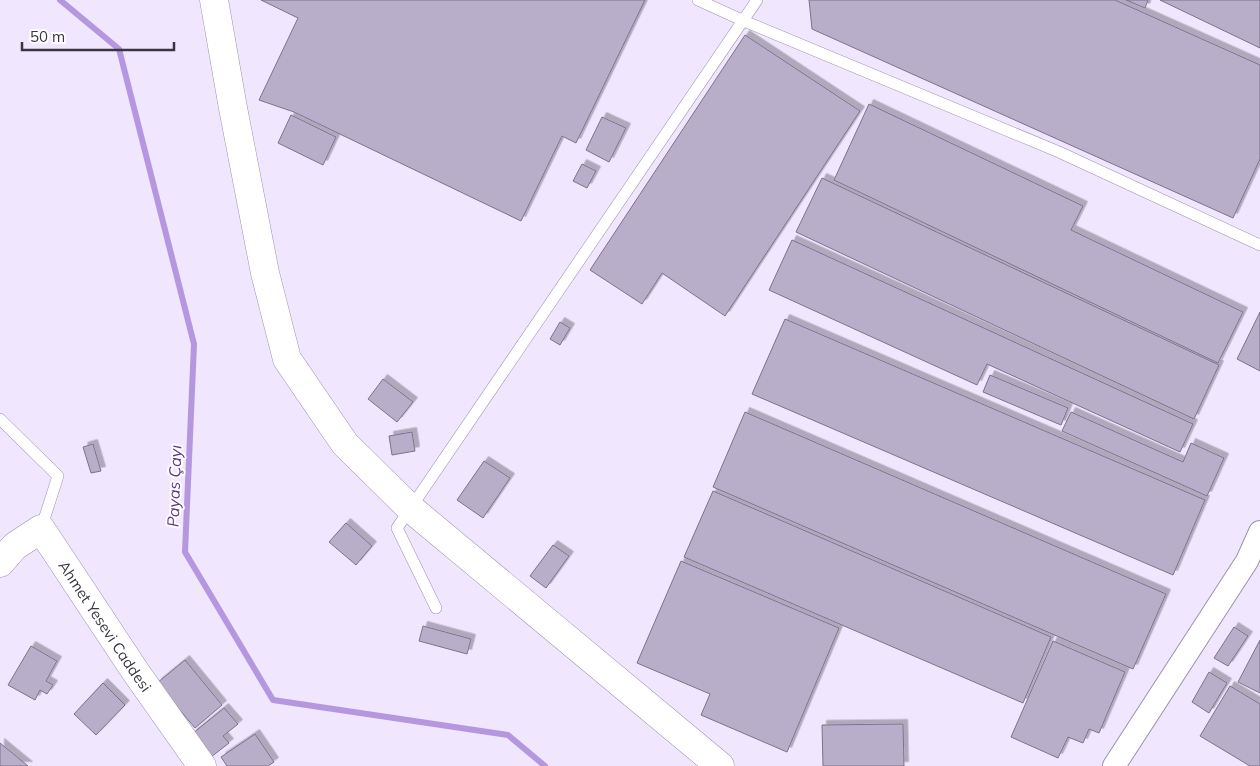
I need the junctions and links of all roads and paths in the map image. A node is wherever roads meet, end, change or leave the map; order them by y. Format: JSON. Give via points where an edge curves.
{"nodes":[{"id":1,"x":214,"y":0,"type":"edge"},
{"id":2,"x":698,"y":0,"type":"edge"},
{"id":3,"x":757,"y":0,"type":"edge"},
{"id":4,"x":744,"y":21,"type":"junction"},
{"id":5,"x":1260,"y":245,"type":"edge"},
{"id":6,"x":0,"y":419,"type":"edge"},
{"id":7,"x":410,"y":508,"type":"junction"},
{"id":8,"x":41,"y":529,"type":"junction"},
{"id":9,"x":1260,"y":532,"type":"edge"},
{"id":10,"x":0,"y":563,"type":"edge"},
{"id":11,"x":436,"y":608,"type":"dead end"},
{"id":12,"x":202,"y":766,"type":"edge"},
{"id":13,"x":720,"y":766,"type":"edge"},
{"id":14,"x":1114,"y":766,"type":"edge"}],
"edges":[{"from":1,"to":7,"type":"street","via":[[265,273],[287,359],[345,444]]},
{"from":2,"to":4,"type":"lane"},
{"from":3,"to":4,"type":"lane"},
{"from":4,"to":5,"type":"lane","via":[[1059,152]]},
{"from":4,"to":7,"type":"lane"},
{"from":6,"to":8,"type":"lane","via":[[58,476]]},
{"from":7,"to":11,"type":"lane","via":[[397,528]]},
{"from":7,"to":13,"type":"street"},
{"from":8,"to":10,"type":"street","via":[[15,546]]},
{"from":8,"to":12,"type":"street","name":"Ahmet Yesevi Caddesi"},
{"from":9,"to":14,"type":"street","via":[[1247,561]]}]}
